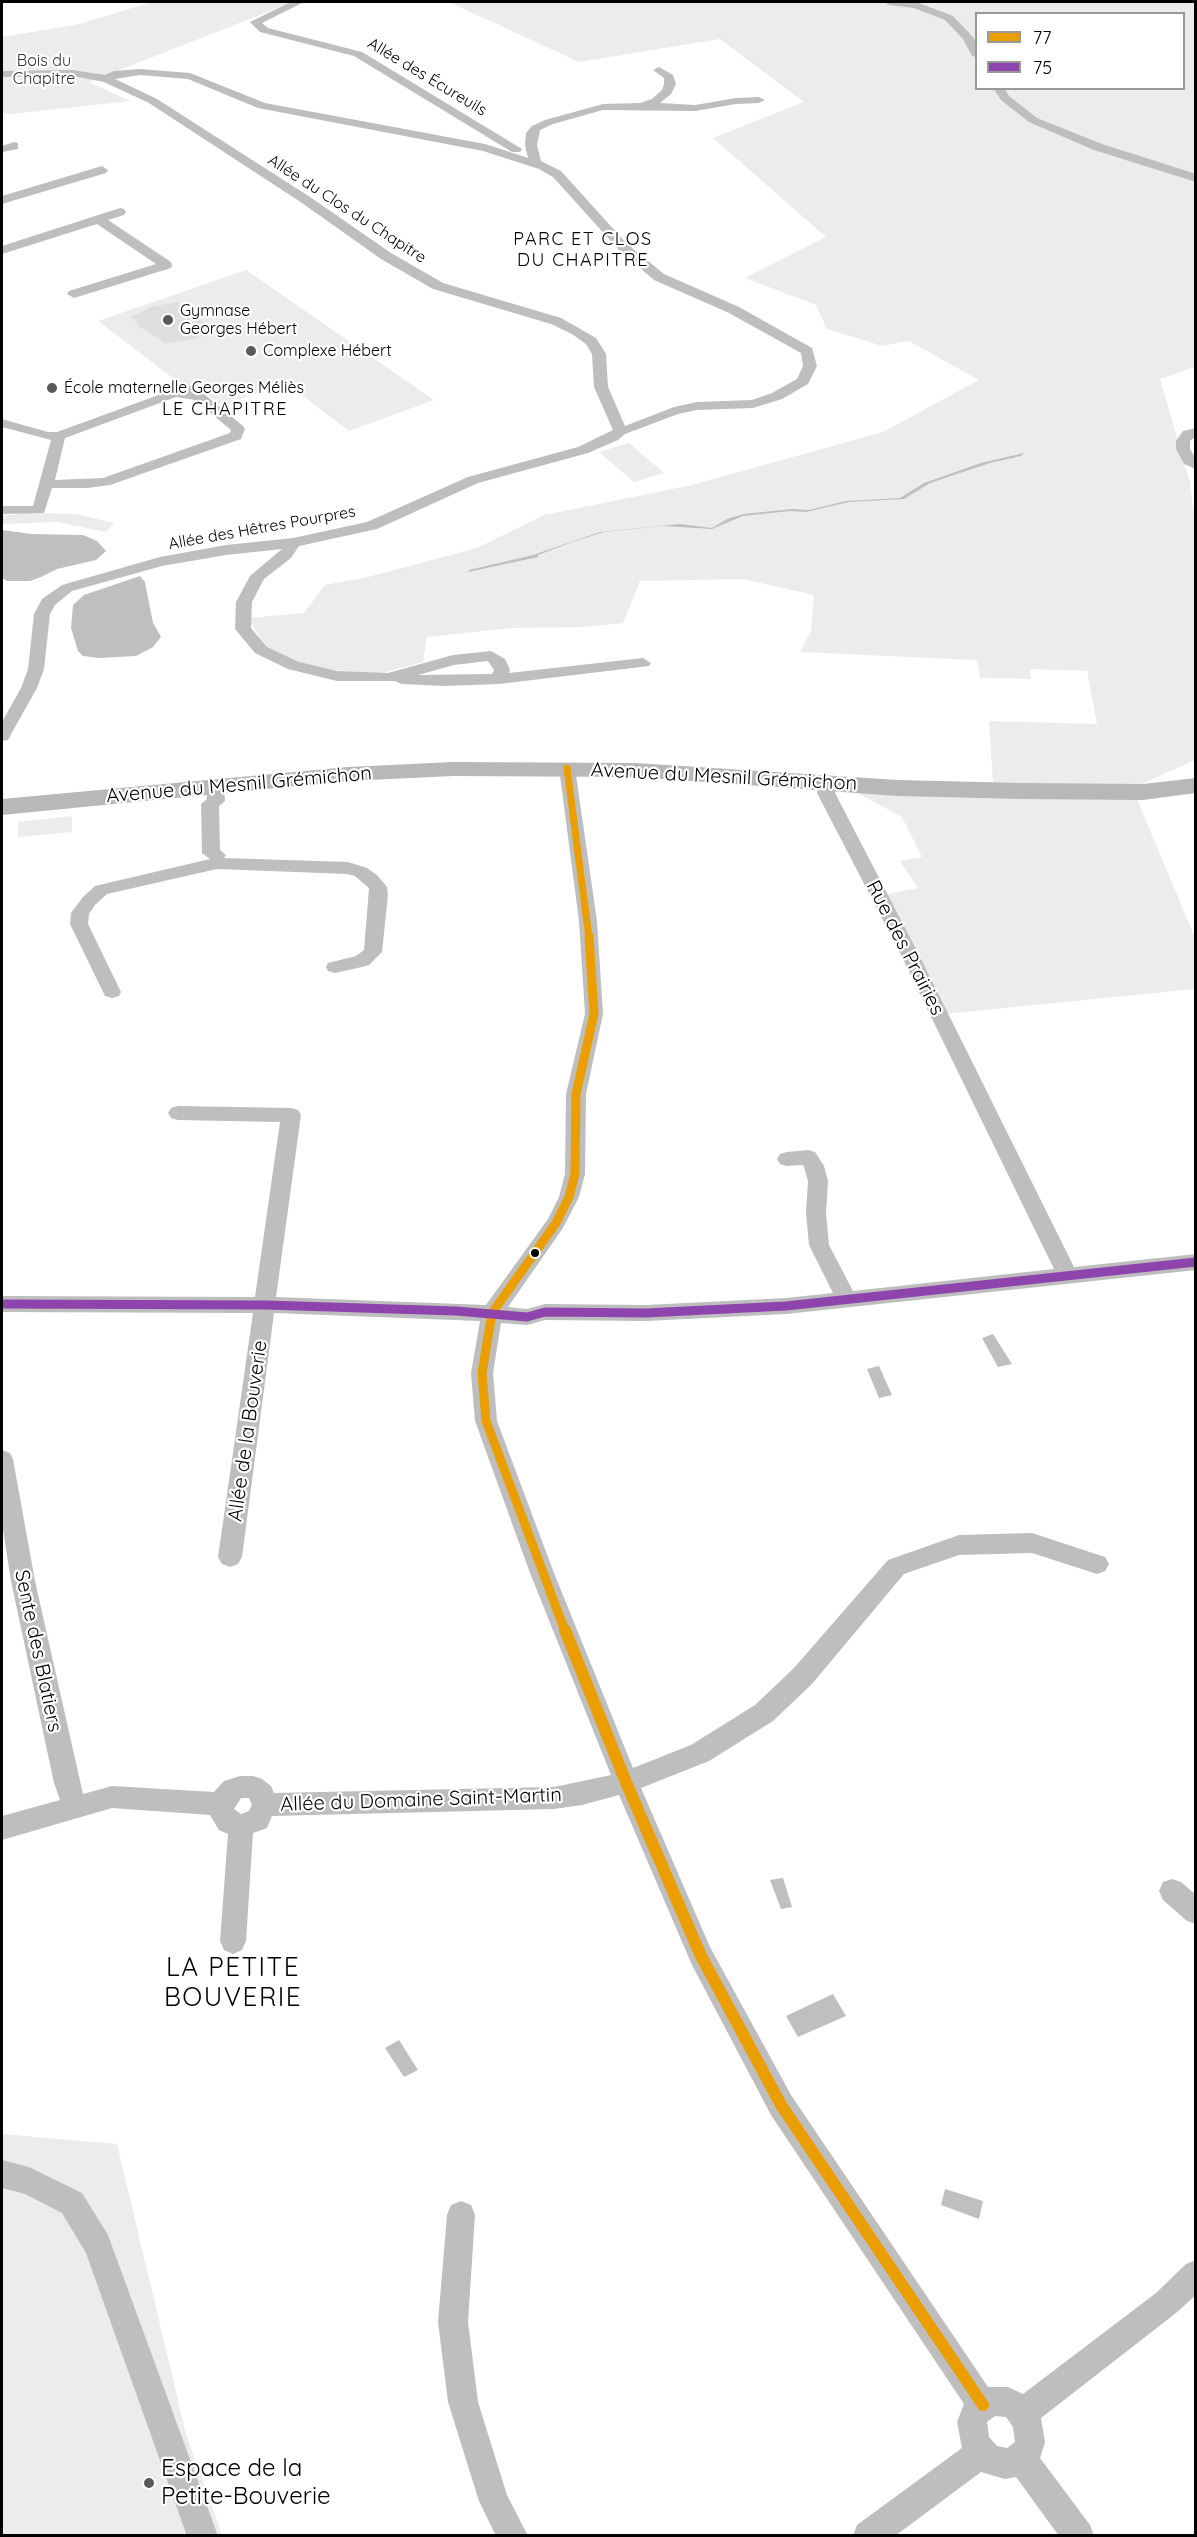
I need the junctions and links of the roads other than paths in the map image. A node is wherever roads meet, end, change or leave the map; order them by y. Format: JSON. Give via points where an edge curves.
{"nodes":[{"id":1,"x":298,"y":2,"type":"edge"},
{"id":2,"x":889,"y":2,"type":"edge"},
{"id":3,"x":975,"y":52,"type":"edge"},
{"id":4,"x":659,"y":70,"type":"dead end"},
{"id":5,"x":2,"y":74,"type":"edge"},
{"id":6,"x":107,"y":79,"type":"junction"},
{"id":7,"x":999,"y":90,"type":"edge"},
{"id":8,"x":759,"y":100,"type":"dead end"},
{"id":9,"x":641,"y":106,"type":"junction"},
{"id":10,"x":14,"y":146,"type":"dead end"},
{"id":11,"x":2,"y":149,"type":"edge"},
{"id":12,"x":539,"y":163,"type":"junction"},
{"id":13,"x":102,"y":170,"type":"dead end"},
{"id":14,"x":1196,"y":178,"type":"edge"},
{"id":15,"x":2,"y":200,"type":"edge"},
{"id":16,"x":120,"y":212,"type":"dead end"},
{"id":17,"x":98,"y":219,"type":"junction"},
{"id":18,"x":2,"y":250,"type":"edge"},
{"id":19,"x":74,"y":294,"type":"dead end"},
{"id":20,"x":2,"y":423,"type":"edge"},
{"id":21,"x":620,"y":431,"type":"junction"},
{"id":22,"x":1196,"y":432,"type":"edge"},
{"id":23,"x":58,"y":436,"type":"junction"},
{"id":24,"x":1196,"y":465,"type":"edge"},
{"id":25,"x":45,"y":484,"type":"junction"},
{"id":26,"x":2,"y":510,"type":"edge"},
{"id":27,"x":293,"y":543,"type":"junction"},
{"id":28,"x":643,"y":663,"type":"dead end"},
{"id":29,"x":390,"y":678,"type":"junction"},
{"id":30,"x":499,"y":679,"type":"junction"},
{"id":31,"x":2,"y":736,"type":"edge"},
{"id":32,"x":567,"y":768,"type":"junction"},
{"id":33,"x":827,"y":783,"type":"junction"},
{"id":34,"x":1196,"y":785,"type":"edge"},
{"id":35,"x":215,"y":794,"type":"junction"},
{"id":36,"x":2,"y":807,"type":"edge"},
{"id":37,"x":217,"y":859,"type":"junction"},
{"id":38,"x":335,"y":967,"type":"dead end"},
{"id":39,"x":112,"y":992,"type":"dead end"},
{"id":40,"x":177,"y":1113,"type":"dead end"},
{"id":41,"x":787,"y":1159,"type":"dead end"},
{"id":42,"x":1196,"y":1262,"type":"edge"},
{"id":43,"x":1067,"y":1275,"type":"junction"},
{"id":44,"x":846,"y":1298,"type":"junction"},
{"id":45,"x":2,"y":1304,"type":"edge"},
{"id":46,"x":266,"y":1305,"type":"junction"},
{"id":47,"x":492,"y":1313,"type":"junction"},
{"id":48,"x":2,"y":1459,"type":"edge"},
{"id":49,"x":230,"y":1557,"type":"dead end"},
{"id":50,"x":1097,"y":1564,"type":"dead end"},
{"id":51,"x":626,"y":1782,"type":"junction"},
{"id":52,"x":222,"y":1804,"type":"junction"},
{"id":53,"x":265,"y":1805,"type":"junction"},
{"id":54,"x":75,"y":1806,"type":"junction"},
{"id":55,"x":241,"y":1826,"type":"junction"},
{"id":56,"x":2,"y":1828,"type":"edge"},
{"id":57,"x":1172,"y":1891,"type":"dead end"},
{"id":58,"x":1196,"y":1912,"type":"edge"},
{"id":59,"x":233,"y":1941,"type":"dead end"},
{"id":60,"x":2,"y":2175,"type":"edge"},
{"id":61,"x":461,"y":2215,"type":"dead end"},
{"id":62,"x":1196,"y":2274,"type":"edge"},
{"id":63,"x":983,"y":2405,"type":"junction"},
{"id":64,"x":1023,"y":2413,"type":"junction"},
{"id":65,"x":981,"y":2453,"type":"junction"},
{"id":66,"x":1021,"y":2459,"type":"junction"},
{"id":67,"x":202,"y":2535,"type":"edge"},
{"id":68,"x":513,"y":2535,"type":"edge"},
{"id":69,"x":868,"y":2535,"type":"edge"},
{"id":70,"x":1079,"y":2535,"type":"edge"}],
"edges":[{"from":1,"to":12,"type":"street","name":"Allée des Écureuils","via":[[255,22],[264,30],[358,54]]},
{"from":2,"to":3,"type":"street","via":[[916,5],[949,18]]},
{"from":4,"to":9,"type":"street","via":[[669,77],[667,92]]},
{"from":5,"to":6,"type":"street","name":"Allée du Clos du Chapitre","via":[[73,73]]},
{"from":6,"to":12,"type":"street","name":"Allée des Hêtres Pourpres","via":[[114,74],[140,72],[190,76],[262,106],[485,148]]},
{"from":6,"to":21,"type":"street","name":"Allée du Clos du Chapitre","via":[[153,101],[386,256],[438,286],[556,321],[577,331],[591,341],[598,354],[601,387]]},
{"from":7,"to":14,"type":"street","via":[[1033,120],[1098,147]]},
{"from":8,"to":9,"type":"street","via":[[695,108]]},
{"from":9,"to":12,"type":"street","via":[[603,107],[536,128],[531,145]]},
{"from":10,"to":11,"type":"street"},
{"from":12,"to":21,"type":"street","name":"Allée des Hêtres Pourpres","via":[[557,174],[622,246],[659,277],[734,310],[807,351],[810,366],[803,381],[777,396],[753,404],[674,411]]},
{"from":13,"to":15,"type":"street"},
{"from":16,"to":17,"type":"street"},
{"from":17,"to":18,"type":"street"},
{"from":17,"to":19,"type":"street","via":[[166,265]]},
{"from":20,"to":23,"type":"street"},
{"from":21,"to":27,"type":"street","name":"Allée des Hêtres Pourpres","via":[[583,450],[473,480],[372,526]]},
{"from":22,"to":24,"type":"street","via":[[1188,434],[1183,449]]},
{"from":23,"to":25,"type":"street"},
{"from":23,"to":25,"type":"street","via":[[180,391],[199,397],[238,429],[236,436],[105,482]]},
{"from":25,"to":26,"type":"street","via":[[39,510]]},
{"from":27,"to":29,"type":"street","via":[[286,555],[258,576],[244,602],[243,629],[261,650],[294,666],[337,676]]},
{"from":27,"to":31,"type":"street","name":"Allée des Hêtres Pourpres","via":[[160,562],[67,588],[48,602],[42,614],[36,669]]},
{"from":28,"to":30,"type":"street"},
{"from":29,"to":30,"type":"street"},
{"from":29,"to":30,"type":"street","via":[[427,666],[491,656],[502,670]]},
{"from":32,"to":33,"type":"street","name":"Avenue du Mesnil Grémichon"},
{"from":32,"to":35,"type":"street","name":"Avenue du Mesnil Grémichon","via":[[348,774]]},
{"from":32,"to":47,"type":"street","via":[[588,921],[594,1014],[576,1094],[575,1174],[556,1223]]},
{"from":33,"to":34,"type":"street","name":"Avenue du Mesnil Grémichon","via":[[1110,793]]},
{"from":33,"to":43,"type":"street","name":"Rue des Prairies","via":[[826,793]]},
{"from":35,"to":36,"type":"street","name":"Avenue du Mesnil Grémichon"},
{"from":35,"to":37,"type":"street","via":[[210,804],[211,853]]},
{"from":37,"to":38,"type":"street","via":[[348,868],[371,879],[379,896],[373,952],[362,962]]},
{"from":37,"to":39,"type":"street","via":[[101,890],[89,901],[80,913],[79,924]]},
{"from":40,"to":46,"type":"street","name":"Allée de la Bouverie","via":[[291,1115]]},
{"from":41,"to":44,"type":"street","via":[[808,1157],[814,1166],[818,1181],[819,1245]]},
{"from":42,"to":43,"type":"street"},
{"from":43,"to":44,"type":"street"},
{"from":44,"to":47,"type":"street","via":[[786,1306],[646,1313],[545,1312],[527,1317]]},
{"from":45,"to":46,"type":"street"},
{"from":46,"to":47,"type":"street"},
{"from":46,"to":49,"type":"street","name":"Allée de la Bouverie"},
{"from":47,"to":51,"type":"street","via":[[482,1373],[486,1421]]},
{"from":48,"to":54,"type":"street","name":"Sente des Blatiers","via":[[23,1581]]},
{"from":50,"to":51,"type":"street","name":"Allée du Domaine Saint-Martin","via":[[1032,1543],[959,1545],[896,1567],[803,1676],[764,1713],[700,1753]]},
{"from":51,"to":53,"type":"street","name":"Allée du Domaine Saint-Martin","via":[[555,1798]]},
{"from":51,"to":63,"type":"street","via":[[701,1956],[781,2105]]},
{"from":52,"to":53,"type":"street","via":[[233,1789],[246,1786],[262,1794]]},
{"from":52,"to":54,"type":"street","via":[[112,1797]]},
{"from":52,"to":55,"type":"street","via":[[223,1817]]},
{"from":53,"to":55,"type":"street","via":[[258,1820]]},
{"from":54,"to":56,"type":"street"},
{"from":55,"to":59,"type":"street"},
{"from":57,"to":58,"type":"street"},
{"from":60,"to":67,"type":"street","via":[[29,2181],[72,2203],[98,2245]]},
{"from":61,"to":68,"type":"street","via":[[453,2322],[463,2402],[494,2501]]},
{"from":62,"to":64,"type":"street","via":[[1166,2303]]},
{"from":63,"to":64,"type":"street","via":[[1008,2402]]},
{"from":63,"to":65,"type":"street","via":[[972,2422],[972,2433]]},
{"from":64,"to":66,"type":"street","via":[[1030,2442]]},
{"from":65,"to":66,"type":"street","via":[[996,2463]]},
{"from":65,"to":69,"type":"street"},
{"from":66,"to":70,"type":"street"}]}
